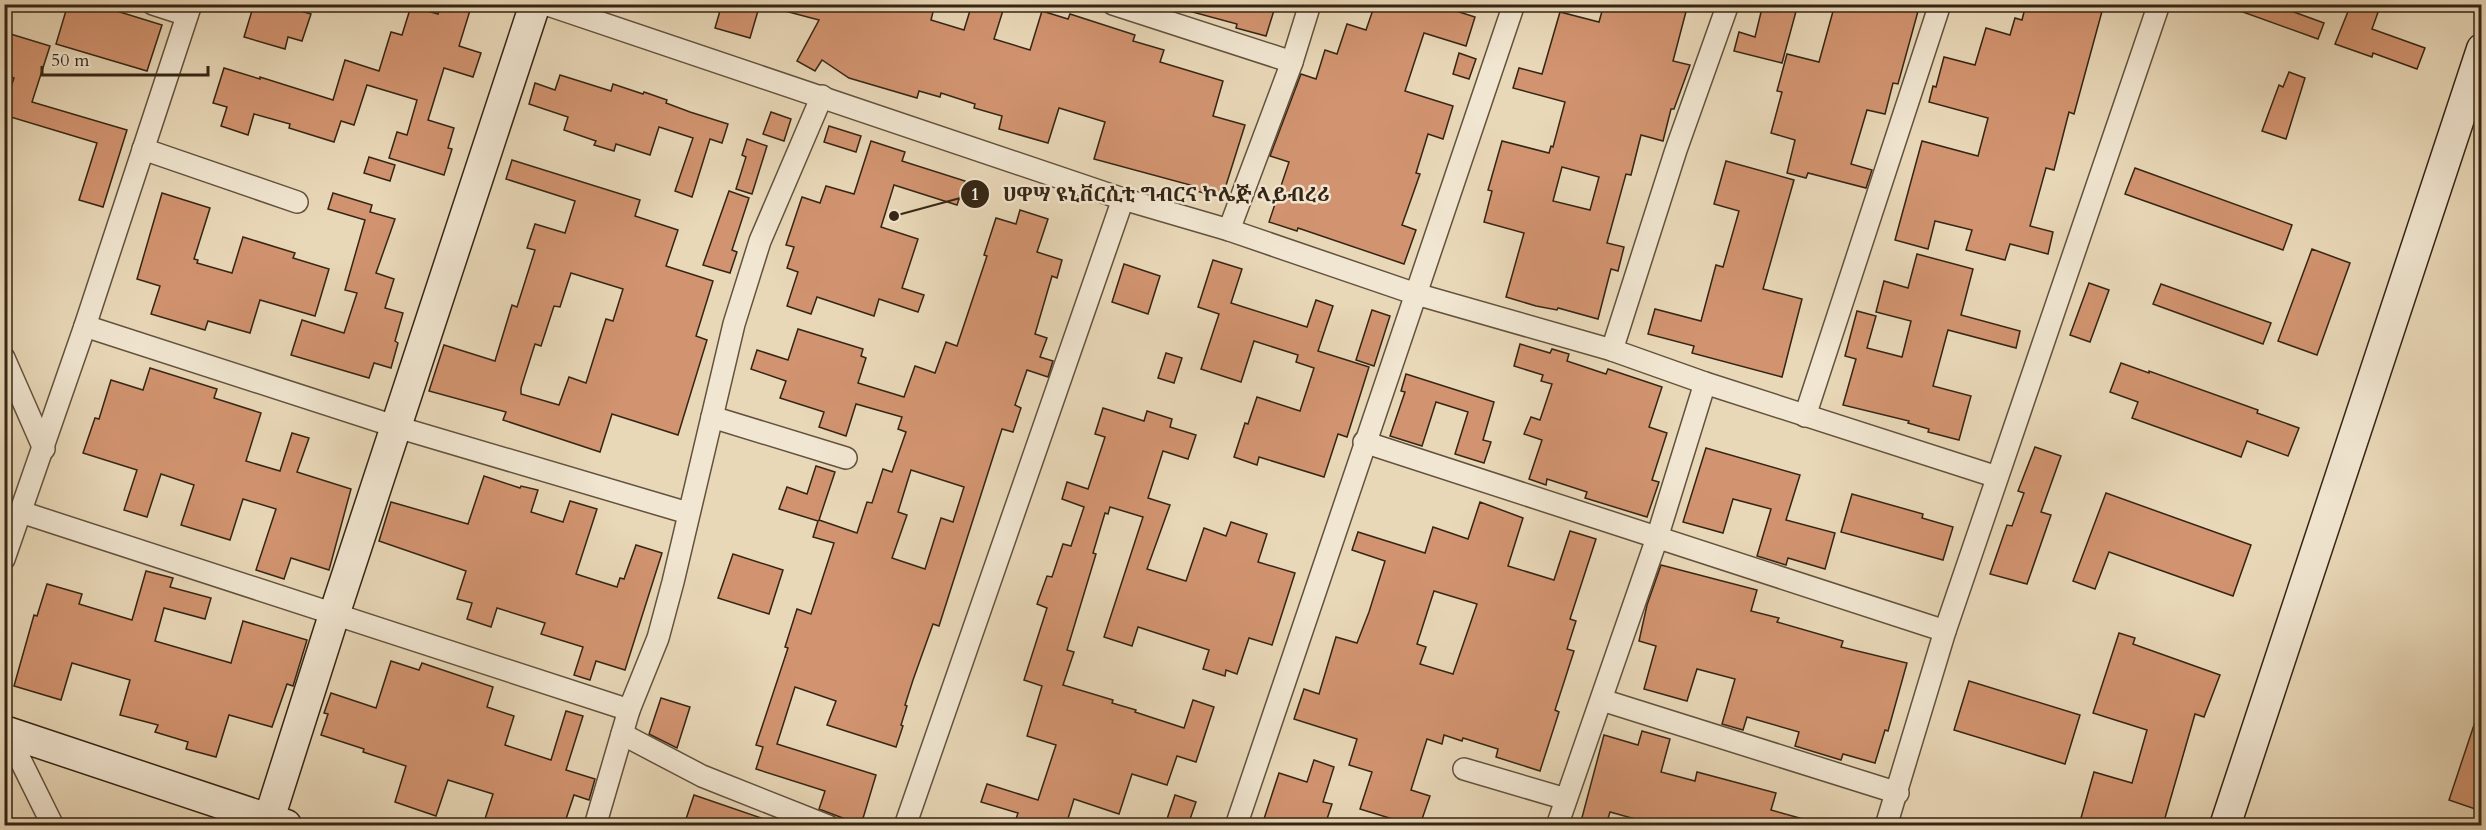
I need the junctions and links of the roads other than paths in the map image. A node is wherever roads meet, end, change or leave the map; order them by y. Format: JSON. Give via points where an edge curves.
{"nodes":[{"id":1,"x":153,"y":4,"type":"edge"},
{"id":2,"x":535,"y":4,"type":"edge"},
{"id":3,"x":545,"y":4,"type":"edge"},
{"id":4,"x":1113,"y":4,"type":"edge"},
{"id":5,"x":1310,"y":4,"type":"edge"},
{"id":6,"x":1514,"y":4,"type":"edge"},
{"id":7,"x":1728,"y":4,"type":"edge"},
{"id":8,"x":1940,"y":4,"type":"edge"},
{"id":9,"x":2159,"y":4,"type":"edge"},
{"id":10,"x":189,"y":10,"type":"edge"},
{"id":11,"x":2481,"y":49,"type":"edge"},
{"id":12,"x":1292,"y":62,"type":"junction"},
{"id":13,"x":822,"y":96,"type":"junction"},
{"id":14,"x":143,"y":149,"type":"junction"},
{"id":15,"x":1123,"y":199,"type":"junction"},
{"id":16,"x":297,"y":202,"type":"dead end"},
{"id":17,"x":1229,"y":230,"type":"junction"},
{"id":18,"x":1416,"y":294,"type":"junction"},
{"id":19,"x":85,"y":326,"type":"junction"},
{"id":20,"x":1612,"y":350,"type":"junction"},
{"id":21,"x":4,"y":358,"type":"edge"},
{"id":22,"x":1705,"y":383,"type":"junction"},
{"id":23,"x":1805,"y":416,"type":"junction"},
{"id":24,"x":712,"y":417,"type":"junction"},
{"id":25,"x":397,"y":427,"type":"junction"},
{"id":26,"x":1364,"y":442,"type":"junction"},
{"id":27,"x":44,"y":449,"type":"junction"},
{"id":28,"x":846,"y":458,"type":"dead end"},
{"id":29,"x":1997,"y":477,"type":"junction"},
{"id":30,"x":21,"y":512,"type":"junction"},
{"id":31,"x":688,"y":513,"type":"junction"},
{"id":32,"x":1657,"y":538,"type":"junction"},
{"id":33,"x":4,"y":559,"type":"edge"},
{"id":34,"x":334,"y":615,"type":"junction"},
{"id":35,"x":1945,"y":631,"type":"junction"},
{"id":36,"x":1602,"y":700,"type":"junction"},
{"id":37,"x":629,"y":710,"type":"junction"},
{"id":38,"x":5,"y":731,"type":"edge"},
{"id":39,"x":622,"y":734,"type":"junction"},
{"id":40,"x":1464,"y":769,"type":"dead end"},
{"id":41,"x":1898,"y":793,"type":"junction"},
{"id":42,"x":1566,"y":799,"type":"junction"},
{"id":43,"x":280,"y":823,"type":"edge"},
{"id":44,"x":53,"y":825,"type":"edge"},
{"id":45,"x":595,"y":825,"type":"edge"},
{"id":46,"x":828,"y":825,"type":"edge"},
{"id":47,"x":906,"y":825,"type":"edge"},
{"id":48,"x":1236,"y":825,"type":"edge"},
{"id":49,"x":1557,"y":825,"type":"edge"},
{"id":50,"x":1886,"y":825,"type":"edge"},
{"id":51,"x":2225,"y":825,"type":"edge"}],
"edges":[{"from":1,"to":10,"type":"street"},
{"from":2,"to":25,"type":"main road"},
{"from":3,"to":13,"type":"street"},
{"from":4,"to":12,"type":"street"},
{"from":5,"to":12,"type":"street"},
{"from":6,"to":18,"type":"street"},
{"from":7,"to":20,"type":"street"},
{"from":8,"to":23,"type":"street"},
{"from":9,"to":29,"type":"street"},
{"from":10,"to":14,"type":"street"},
{"from":11,"to":51,"type":"main road"},
{"from":12,"to":17,"type":"street"},
{"from":13,"to":15,"type":"street"},
{"from":13,"to":24,"type":"street","via":[[760,241],[734,324]]},
{"from":14,"to":16,"type":"street"},
{"from":14,"to":19,"type":"street"},
{"from":15,"to":17,"type":"street"},
{"from":15,"to":47,"type":"street"},
{"from":17,"to":18,"type":"street"},
{"from":18,"to":20,"type":"street"},
{"from":18,"to":26,"type":"street"},
{"from":19,"to":25,"type":"street"},
{"from":19,"to":27,"type":"street"},
{"from":20,"to":22,"type":"street"},
{"from":21,"to":27,"type":"street"},
{"from":22,"to":23,"type":"street"},
{"from":22,"to":32,"type":"street"},
{"from":23,"to":29,"type":"street"},
{"from":24,"to":28,"type":"street"},
{"from":24,"to":31,"type":"street"},
{"from":25,"to":31,"type":"street"},
{"from":25,"to":34,"type":"main road"},
{"from":26,"to":32,"type":"street"},
{"from":26,"to":48,"type":"street"},
{"from":27,"to":30,"type":"street"},
{"from":29,"to":35,"type":"street"},
{"from":30,"to":33,"type":"street"},
{"from":30,"to":34,"type":"street"},
{"from":31,"to":37,"type":"street","via":[[658,638]]},
{"from":32,"to":35,"type":"street"},
{"from":32,"to":36,"type":"street"},
{"from":34,"to":37,"type":"street"},
{"from":34,"to":43,"type":"main road"},
{"from":35,"to":41,"type":"street"},
{"from":36,"to":41,"type":"street"},
{"from":36,"to":42,"type":"street"},
{"from":37,"to":39,"type":"street"},
{"from":38,"to":43,"type":"main road"},
{"from":38,"to":44,"type":"street"},
{"from":39,"to":45,"type":"street"},
{"from":39,"to":46,"type":"street","via":[[702,776]]},
{"from":40,"to":42,"type":"street"},
{"from":41,"to":50,"type":"street"},
{"from":42,"to":49,"type":"street"}]}
